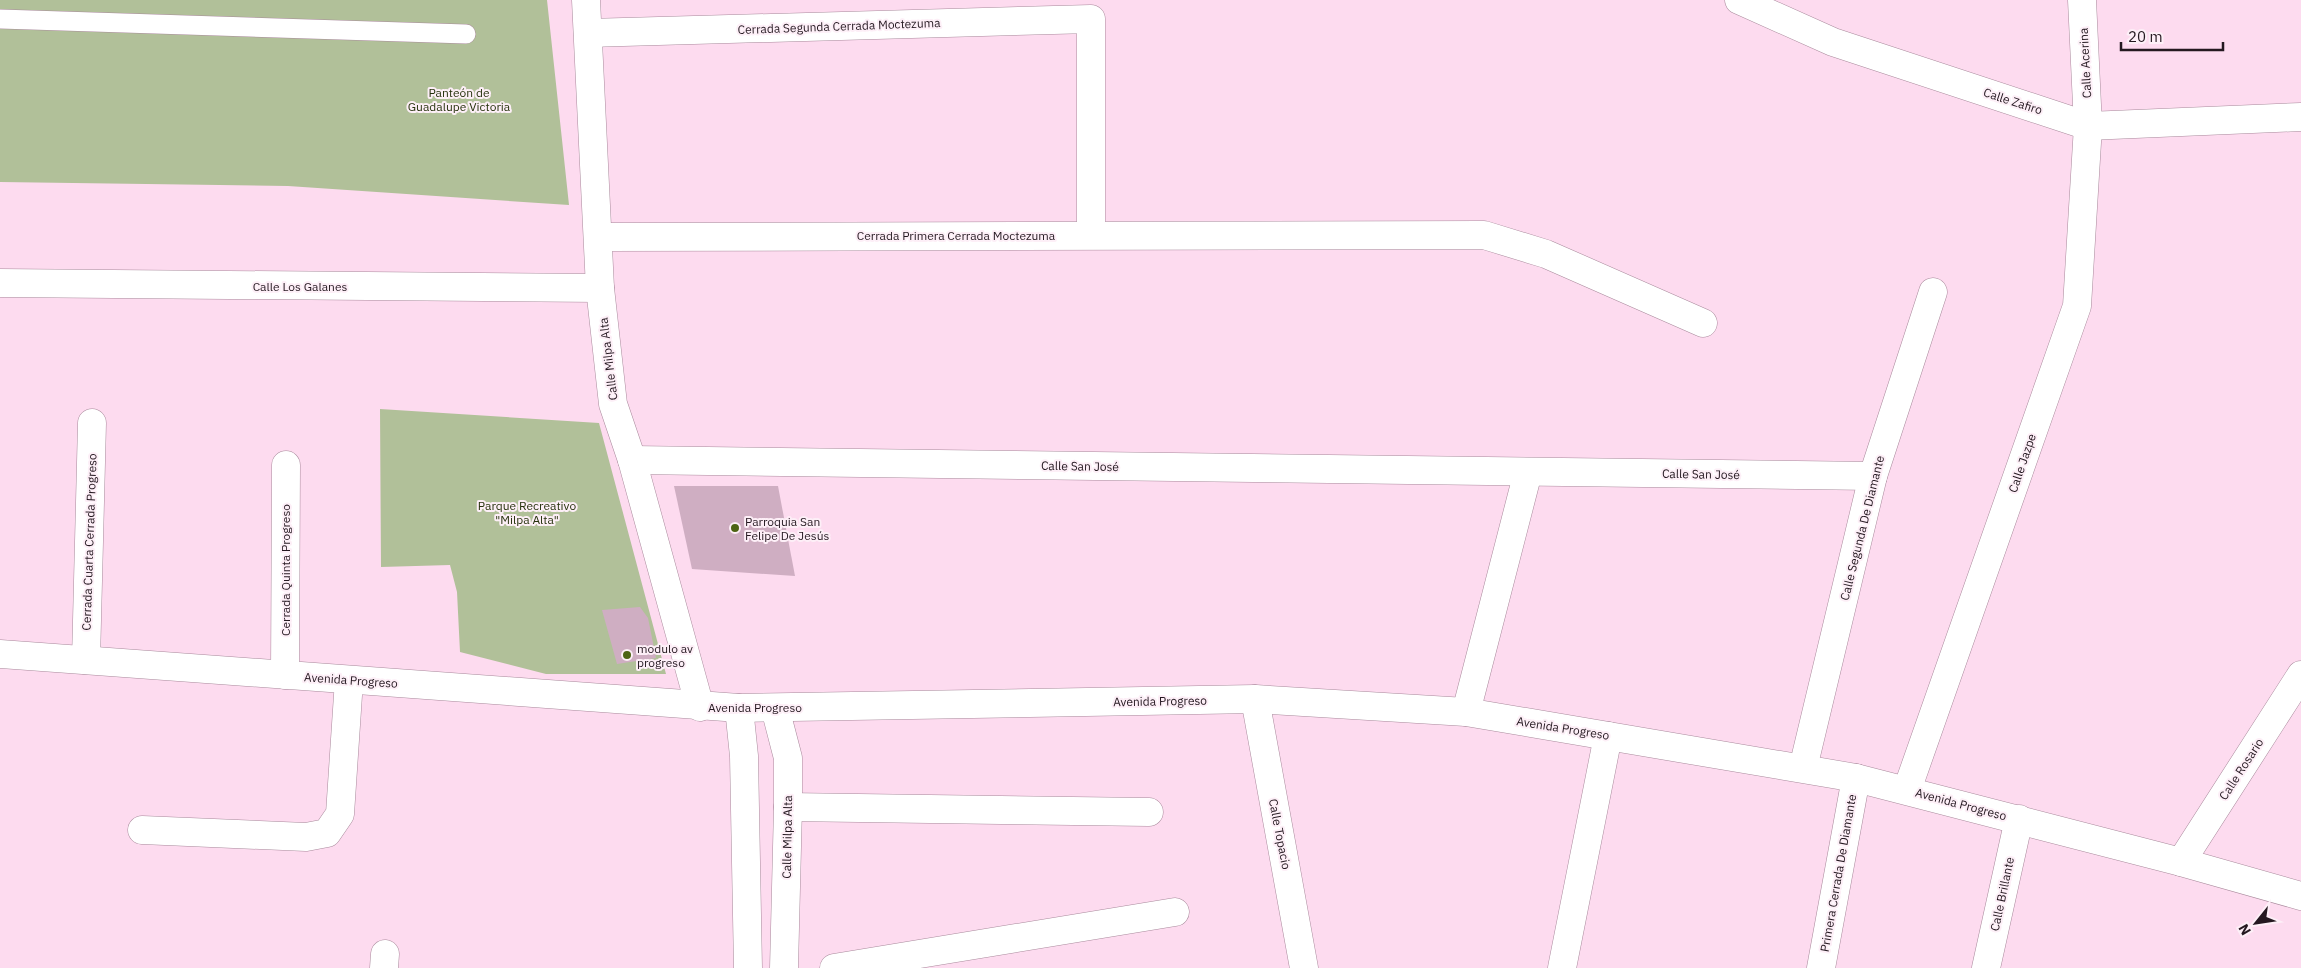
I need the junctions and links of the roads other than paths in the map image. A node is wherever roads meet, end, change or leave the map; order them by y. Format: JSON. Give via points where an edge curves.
{"nodes":[{"id":1,"x":586,"y":0,"type":"edge"},
{"id":2,"x":1739,"y":0,"type":"edge"},
{"id":3,"x":2082,"y":0,"type":"edge"},
{"id":4,"x":0,"y":19,"type":"edge"},
{"id":5,"x":588,"y":33,"type":"junction"},
{"id":6,"x":466,"y":34,"type":"dead end"},
{"id":7,"x":2301,"y":117,"type":"edge"},
{"id":8,"x":2088,"y":126,"type":"junction"},
{"id":9,"x":1091,"y":235,"type":"junction"},
{"id":10,"x":598,"y":237,"type":"junction"},
{"id":11,"x":0,"y":284,"type":"edge"},
{"id":12,"x":600,"y":288,"type":"junction"},
{"id":13,"x":1933,"y":292,"type":"dead end"},
{"id":14,"x":1703,"y":323,"type":"dead end"},
{"id":15,"x":92,"y":423,"type":"dead end"},
{"id":16,"x":632,"y":460,"type":"junction"},
{"id":17,"x":286,"y":464,"type":"dead end"},
{"id":18,"x":1528,"y":472,"type":"junction"},
{"id":19,"x":1873,"y":476,"type":"junction"},
{"id":20,"x":0,"y":654,"type":"edge"},
{"id":21,"x":86,"y":660,"type":"junction"},
{"id":22,"x":284,"y":675,"type":"junction"},
{"id":23,"x":2301,"y":675,"type":"edge"},
{"id":24,"x":349,"y":680,"type":"junction"},
{"id":25,"x":1254,"y":700,"type":"junction"},
{"id":26,"x":700,"y":707,"type":"junction"},
{"id":27,"x":739,"y":708,"type":"junction"},
{"id":28,"x":775,"y":708,"type":"junction"},
{"id":29,"x":1466,"y":712,"type":"junction"},
{"id":30,"x":1608,"y":736,"type":"junction"},
{"id":31,"x":1803,"y":768,"type":"junction"},
{"id":32,"x":1856,"y":778,"type":"junction"},
{"id":33,"x":1907,"y":790,"type":"junction"},
{"id":34,"x":788,"y":807,"type":"junction"},
{"id":35,"x":1149,"y":812,"type":"dead end"},
{"id":36,"x":2019,"y":819,"type":"junction"},
{"id":37,"x":142,"y":830,"type":"dead end"},
{"id":38,"x":2182,"y":862,"type":"junction"},
{"id":39,"x":2301,"y":896,"type":"edge"},
{"id":40,"x":1175,"y":912,"type":"dead end"},
{"id":41,"x":748,"y":968,"type":"edge"},
{"id":42,"x":784,"y":968,"type":"edge"},
{"id":43,"x":834,"y":968,"type":"edge"},
{"id":44,"x":1304,"y":968,"type":"edge"},
{"id":45,"x":1562,"y":968,"type":"edge"},
{"id":46,"x":1821,"y":968,"type":"edge"},
{"id":47,"x":1986,"y":968,"type":"edge"}],
"edges":[{"from":1,"to":5,"type":"street","name":"Calle Milpa Alta"},
{"from":2,"to":8,"type":"street","name":"Calle Zafiro","via":[[1834,42]]},
{"from":3,"to":8,"type":"street","name":"Calle Acerina"},
{"from":4,"to":6,"type":"lane"},
{"from":5,"to":9,"type":"street","name":"Cerrada Segunda Cerrada Moctezuma","via":[[1091,19]]},
{"from":5,"to":10,"type":"street","name":"Calle Milpa Alta"},
{"from":7,"to":8,"type":"street","name":"Calle Zafiro"},
{"from":8,"to":33,"type":"street","name":"Calle Jazpe","via":[[2077,306]]},
{"from":9,"to":10,"type":"street","name":"Cerrada Primera Cerrada Moctezuma"},
{"from":9,"to":14,"type":"street","name":"Cerrada Primera Cerrada Moctezuma","via":[[1484,235],[1546,254]]},
{"from":10,"to":12,"type":"street","name":"Calle Milpa Alta"},
{"from":11,"to":12,"type":"street","name":"Calle Los Galanes"},
{"from":12,"to":16,"type":"street","name":"Calle Milpa Alta","via":[[613,404]]},
{"from":13,"to":19,"type":"street","name":"Calle Segunda De Diamante"},
{"from":15,"to":21,"type":"street","name":"Cerrada Cuarta Cerrada Progreso"},
{"from":16,"to":18,"type":"street","name":"Calle San José"},
{"from":16,"to":26,"type":"street","name":"Calle Milpa Alta"},
{"from":17,"to":22,"type":"street","name":"Cerrada Quinta Progreso"},
{"from":18,"to":19,"type":"street","name":"Calle San José"},
{"from":18,"to":29,"type":"street"},
{"from":19,"to":31,"type":"street","name":"Calle Segunda De Diamante"},
{"from":20,"to":21,"type":"street","name":"Avenida Progreso"},
{"from":21,"to":22,"type":"street","name":"Avenida Progreso"},
{"from":22,"to":24,"type":"street","name":"Avenida Progreso"},
{"from":23,"to":38,"type":"street","name":"Calle Rosario"},
{"from":24,"to":26,"type":"street","name":"Avenida Progreso"},
{"from":24,"to":37,"type":"street","via":[[340,814],[327,833],[306,837]]},
{"from":25,"to":28,"type":"street","name":"Avenida Progreso"},
{"from":25,"to":29,"type":"street","name":"Avenida Progreso"},
{"from":25,"to":44,"type":"street","name":"Calle Topacio"},
{"from":26,"to":27,"type":"street","name":"Avenida Progreso"},
{"from":27,"to":28,"type":"street","name":"Avenida Progreso"},
{"from":27,"to":41,"type":"street","via":[[744,756]]},
{"from":28,"to":34,"type":"street","name":"Calle Milpa Alta","via":[[788,758]]},
{"from":29,"to":30,"type":"street","name":"Avenida Progreso"},
{"from":30,"to":31,"type":"street","name":"Avenida Progreso"},
{"from":30,"to":45,"type":"street"},
{"from":31,"to":32,"type":"street","name":"Avenida Progreso"},
{"from":32,"to":33,"type":"street","name":"Avenida Progreso"},
{"from":32,"to":46,"type":"street","name":"Primera Cerrada De Diamante"},
{"from":33,"to":36,"type":"street","name":"Avenida Progreso"},
{"from":34,"to":35,"type":"street"},
{"from":34,"to":42,"type":"street","name":"Calle Milpa Alta"},
{"from":36,"to":38,"type":"street","name":"Avenida Progreso"},
{"from":36,"to":47,"type":"street","name":"Calle Brillante"},
{"from":38,"to":39,"type":"street","name":"Avenida Progreso"},
{"from":40,"to":43,"type":"street"}]}
